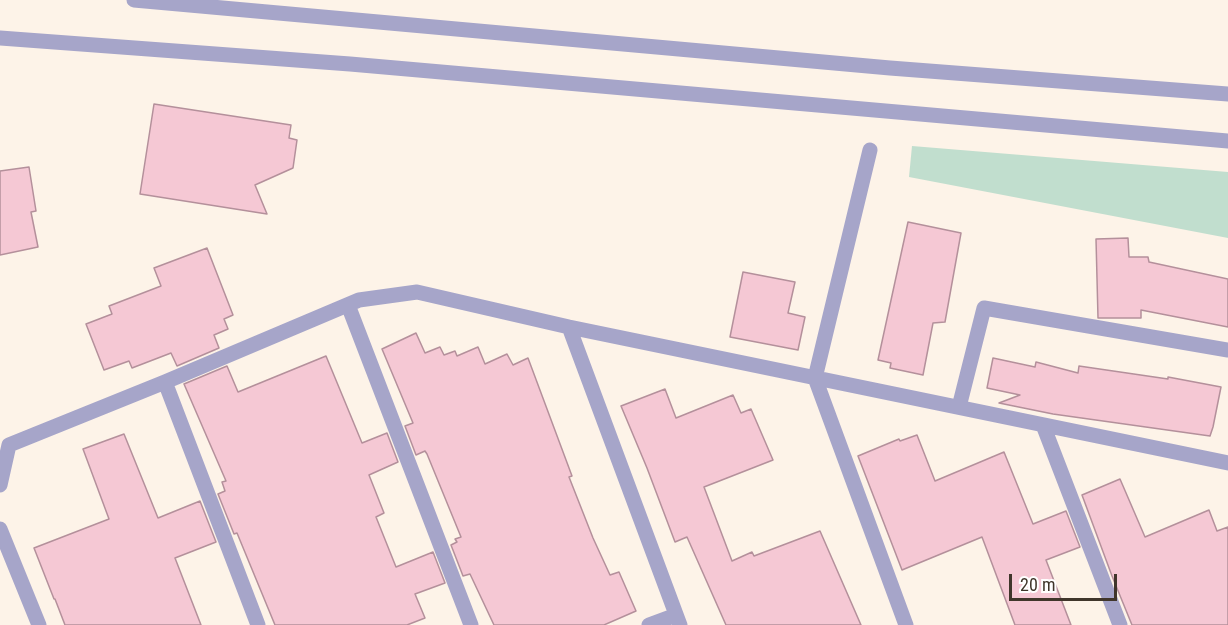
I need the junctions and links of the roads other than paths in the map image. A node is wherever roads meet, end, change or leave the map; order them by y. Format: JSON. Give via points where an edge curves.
{"nodes":[{"id":1,"x":134,"y":0,"type":"edge"},
{"id":2,"x":0,"y":38,"type":"edge"},
{"id":3,"x":1228,"y":94,"type":"edge"},
{"id":4,"x":1228,"y":141,"type":"edge"},
{"id":5,"x":870,"y":150,"type":"dead end"},
{"id":6,"x":348,"y":305,"type":"junction"},
{"id":7,"x":569,"y":327,"type":"junction"},
{"id":8,"x":1228,"y":350,"type":"edge"},
{"id":9,"x":815,"y":378,"type":"junction"},
{"id":10,"x":165,"y":382,"type":"junction"},
{"id":11,"x":959,"y":407,"type":"junction"},
{"id":12,"x":1043,"y":425,"type":"junction"},
{"id":13,"x":1228,"y":463,"type":"edge"},
{"id":14,"x":0,"y":485,"type":"edge"},
{"id":15,"x":0,"y":529,"type":"edge"},
{"id":16,"x":678,"y":620,"type":"edge"},
{"id":17,"x":39,"y":625,"type":"edge"},
{"id":18,"x":258,"y":625,"type":"edge"},
{"id":19,"x":471,"y":625,"type":"edge"},
{"id":20,"x":649,"y":625,"type":"edge"},
{"id":21,"x":906,"y":625,"type":"edge"},
{"id":22,"x":1120,"y":625,"type":"edge"}],
"edges":[{"from":1,"to":3,"type":"street","via":[[890,68]]},
{"from":2,"to":4,"type":"street","via":[[350,63]]},
{"from":5,"to":9,"type":"street"},
{"from":6,"to":7,"type":"street","via":[[417,292]]},
{"from":6,"to":10,"type":"street"},
{"from":6,"to":19,"type":"street"},
{"from":7,"to":9,"type":"street"},
{"from":7,"to":16,"type":"street"},
{"from":8,"to":11,"type":"street","via":[[984,308]]},
{"from":9,"to":11,"type":"street"},
{"from":9,"to":21,"type":"street"},
{"from":10,"to":14,"type":"street","via":[[9,445]]},
{"from":10,"to":18,"type":"street"},
{"from":11,"to":12,"type":"street"},
{"from":12,"to":13,"type":"street"},
{"from":12,"to":22,"type":"street"},
{"from":15,"to":17,"type":"street"},
{"from":16,"to":20,"type":"street"}]}
